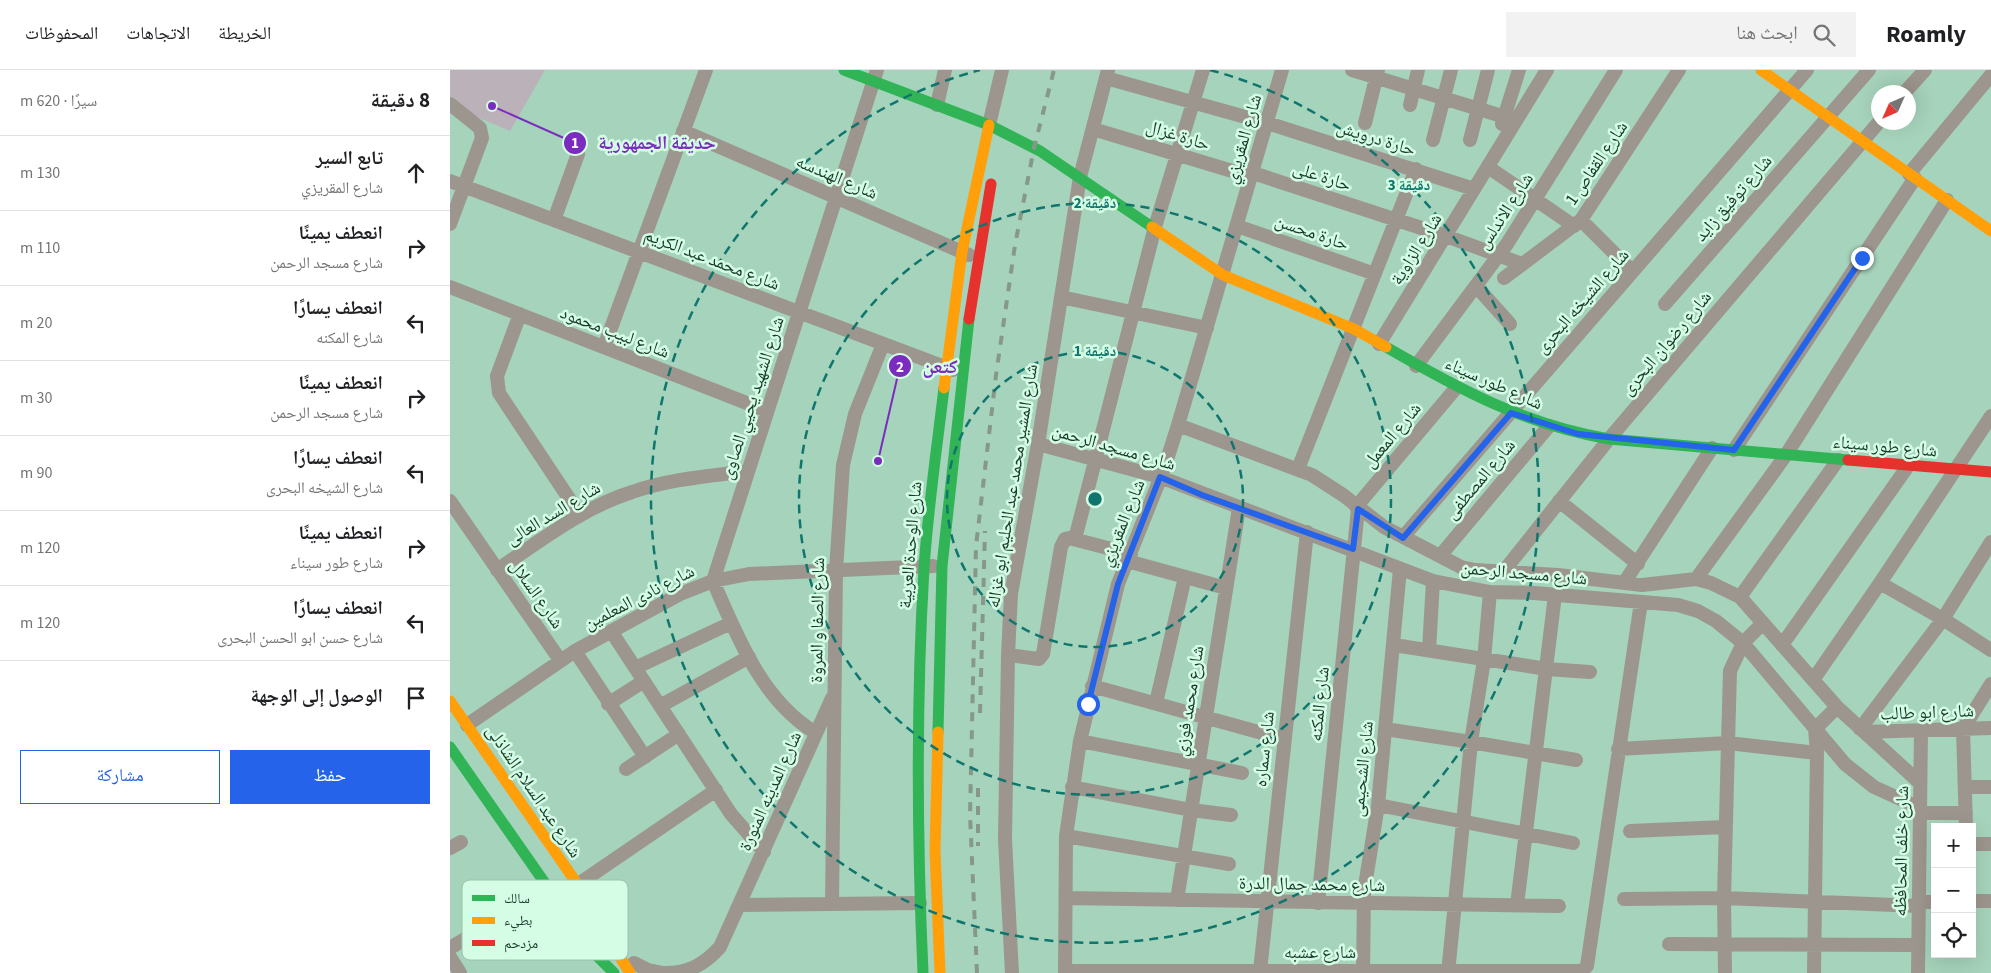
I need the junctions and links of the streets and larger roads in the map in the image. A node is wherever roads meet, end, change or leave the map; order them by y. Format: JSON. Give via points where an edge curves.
{"nodes":[{"id":1,"x":706,"y":70,"type":"edge"},
{"id":2,"x":844,"y":70,"type":"edge"},
{"id":3,"x":945,"y":70,"type":"edge"},
{"id":4,"x":1002,"y":70,"type":"edge"},
{"id":5,"x":1203,"y":70,"type":"edge"},
{"id":6,"x":1282,"y":70,"type":"edge"},
{"id":7,"x":1352,"y":70,"type":"edge"},
{"id":8,"x":1418,"y":70,"type":"edge"},
{"id":9,"x":1451,"y":70,"type":"edge"},
{"id":10,"x":1488,"y":70,"type":"edge"},
{"id":11,"x":1519,"y":70,"type":"edge"},
{"id":12,"x":1547,"y":70,"type":"edge"},
{"id":13,"x":1616,"y":70,"type":"edge"},
{"id":14,"x":1679,"y":70,"type":"edge"},
{"id":15,"x":1762,"y":70,"type":"edge"},
{"id":16,"x":1807,"y":70,"type":"edge"},
{"id":17,"x":1869,"y":70,"type":"edge"},
{"id":18,"x":1925,"y":70,"type":"edge"},
{"id":19,"x":1107,"y":74,"type":"edge"},
{"id":20,"x":1378,"y":74,"type":"edge"},
{"id":21,"x":1991,"y":75,"type":"edge"},
{"id":22,"x":875,"y":76,"type":"edge"},
{"id":23,"x":1911,"y":85,"type":"edge"},
{"id":24,"x":1413,"y":89,"type":"junction"},
{"id":25,"x":1790,"y":90,"type":"junction"},
{"id":26,"x":1444,"y":98,"type":"junction"},
{"id":27,"x":1194,"y":102,"type":"junction"},
{"id":28,"x":450,"y":104,"type":"edge"},
{"id":29,"x":1410,"y":105,"type":"dead end"},
{"id":30,"x":937,"y":106,"type":"junction"},
{"id":31,"x":1478,"y":108,"type":"junction"},
{"id":32,"x":1505,"y":117,"type":"junction"},
{"id":33,"x":1828,"y":117,"type":"junction"},
{"id":34,"x":1365,"y":123,"type":"dead end"},
{"id":35,"x":1267,"y":124,"type":"junction"},
{"id":36,"x":989,"y":125,"type":"junction"},
{"id":37,"x":1093,"y":129,"type":"junction"},
{"id":38,"x":1872,"y":130,"type":"edge"},
{"id":39,"x":683,"y":131,"type":"junction"},
{"id":40,"x":1433,"y":140,"type":"dead end"},
{"id":41,"x":1470,"y":140,"type":"dead end"},
{"id":42,"x":1862,"y":141,"type":"junction"},
{"id":43,"x":578,"y":154,"type":"dead end"},
{"id":44,"x":995,"y":154,"type":"dead end"},
{"id":45,"x":1179,"y":155,"type":"junction"},
{"id":46,"x":1490,"y":164,"type":"junction"},
{"id":47,"x":1416,"y":169,"type":"junction"},
{"id":48,"x":993,"y":171,"type":"dead end"},
{"id":49,"x":1252,"y":175,"type":"junction"},
{"id":50,"x":1912,"y":176,"type":"junction"},
{"id":51,"x":1080,"y":177,"type":"junction"},
{"id":52,"x":450,"y":181,"type":"edge"},
{"id":53,"x":465,"y":187,"type":"junction"},
{"id":54,"x":1474,"y":189,"type":"junction"},
{"id":55,"x":836,"y":197,"type":"junction"},
{"id":56,"x":1535,"y":200,"type":"junction"},
{"id":57,"x":1947,"y":200,"type":"junction"},
{"id":58,"x":554,"y":220,"type":"junction"},
{"id":59,"x":1396,"y":220,"type":"junction"},
{"id":60,"x":1578,"y":223,"type":"junction"},
{"id":61,"x":450,"y":224,"type":"edge"},
{"id":62,"x":1237,"y":226,"type":"junction"},
{"id":63,"x":1155,"y":227,"type":"junction"},
{"id":64,"x":1991,"y":231,"type":"edge"},
{"id":65,"x":1446,"y":236,"type":"junction"},
{"id":66,"x":639,"y":252,"type":"junction"},
{"id":67,"x":962,"y":252,"type":"junction"},
{"id":68,"x":1500,"y":254,"type":"junction"},
{"id":69,"x":977,"y":258,"type":"junction"},
{"id":70,"x":1522,"y":264,"type":"junction"},
{"id":71,"x":1632,"y":271,"type":"junction"},
{"id":72,"x":1375,"y":274,"type":"junction"},
{"id":73,"x":1223,"y":275,"type":"junction"},
{"id":74,"x":1504,"y":278,"type":"dead end"},
{"id":75,"x":1476,"y":286,"type":"junction"},
{"id":76,"x":450,"y":287,"type":"edge"},
{"id":77,"x":1061,"y":297,"type":"junction"},
{"id":78,"x":1665,"y":304,"type":"dead end"},
{"id":79,"x":799,"y":312,"type":"junction"},
{"id":80,"x":1133,"y":312,"type":"junction"},
{"id":81,"x":520,"y":314,"type":"junction"},
{"id":82,"x":1510,"y":324,"type":"dead end"},
{"id":83,"x":1207,"y":328,"type":"junction"},
{"id":84,"x":1354,"y":329,"type":"junction"},
{"id":85,"x":882,"y":344,"type":"junction"},
{"id":86,"x":1379,"y":344,"type":"junction"},
{"id":87,"x":604,"y":347,"type":"junction"},
{"id":88,"x":1416,"y":366,"type":"junction"},
{"id":89,"x":946,"y":367,"type":"junction"},
{"id":90,"x":960,"y":373,"type":"junction"},
{"id":91,"x":1456,"y":388,"type":"junction"},
{"id":92,"x":767,"y":411,"type":"junction"},
{"id":93,"x":1511,"y":413,"type":"junction"},
{"id":94,"x":1991,"y":416,"type":"edge"},
{"id":95,"x":1178,"y":425,"type":"junction"},
{"id":96,"x":1549,"y":426,"type":"junction"},
{"id":97,"x":1610,"y":439,"type":"junction"},
{"id":98,"x":1038,"y":444,"type":"junction"},
{"id":99,"x":1712,"y":448,"type":"junction"},
{"id":100,"x":1734,"y":450,"type":"junction"},
{"id":101,"x":1786,"y":455,"type":"junction"},
{"id":102,"x":1096,"y":459,"type":"junction"},
{"id":103,"x":1838,"y":460,"type":"junction"},
{"id":104,"x":1908,"y":466,"type":"junction"},
{"id":105,"x":1298,"y":469,"type":"junction"},
{"id":106,"x":1956,"y":470,"type":"junction"},
{"id":107,"x":748,"y":471,"type":"junction"},
{"id":108,"x":1991,"y":472,"type":"edge"},
{"id":109,"x":1160,"y":477,"type":"junction"},
{"id":110,"x":450,"y":501,"type":"edge"},
{"id":111,"x":1559,"y":501,"type":"junction"},
{"id":112,"x":1239,"y":508,"type":"junction"},
{"id":113,"x":1357,"y":508,"type":"junction"},
{"id":114,"x":580,"y":515,"type":"junction"},
{"id":115,"x":1307,"y":532,"type":"junction"},
{"id":116,"x":1403,"y":538,"type":"junction"},
{"id":117,"x":1075,"y":539,"type":"junction"},
{"id":118,"x":1991,"y":542,"type":"edge"},
{"id":119,"x":1353,"y":549,"type":"junction"},
{"id":120,"x":1440,"y":556,"type":"junction"},
{"id":121,"x":1129,"y":557,"type":"junction"},
{"id":122,"x":1638,"y":564,"type":"junction"},
{"id":123,"x":924,"y":566,"type":"junction"},
{"id":124,"x":942,"y":566,"type":"junction"},
{"id":125,"x":1400,"y":569,"type":"junction"},
{"id":126,"x":497,"y":570,"type":"junction"},
{"id":127,"x":836,"y":570,"type":"junction"},
{"id":128,"x":1502,"y":572,"type":"junction"},
{"id":129,"x":1185,"y":577,"type":"junction"},
{"id":130,"x":1696,"y":580,"type":"junction"},
{"id":131,"x":712,"y":581,"type":"junction"},
{"id":132,"x":1433,"y":581,"type":"junction"},
{"id":133,"x":1624,"y":583,"type":"junction"},
{"id":134,"x":1880,"y":583,"type":"junction"},
{"id":135,"x":1226,"y":588,"type":"junction"},
{"id":136,"x":1490,"y":592,"type":"junction"},
{"id":137,"x":1555,"y":595,"type":"junction"},
{"id":138,"x":1740,"y":597,"type":"junction"},
{"id":139,"x":1641,"y":602,"type":"junction"},
{"id":140,"x":1943,"y":619,"type":"junction"},
{"id":141,"x":1763,"y":623,"type":"junction"},
{"id":142,"x":731,"y":624,"type":"junction"},
{"id":143,"x":611,"y":631,"type":"junction"},
{"id":144,"x":1743,"y":643,"type":"junction"},
{"id":145,"x":1394,"y":644,"type":"junction"},
{"id":146,"x":1782,"y":645,"type":"junction"},
{"id":147,"x":1429,"y":650,"type":"junction"},
{"id":148,"x":1991,"y":650,"type":"edge"},
{"id":149,"x":575,"y":651,"type":"junction"},
{"id":150,"x":1008,"y":655,"type":"junction"},
{"id":151,"x":749,"y":657,"type":"junction"},
{"id":152,"x":560,"y":660,"type":"junction"},
{"id":153,"x":1484,"y":660,"type":"junction"},
{"id":154,"x":635,"y":668,"type":"junction"},
{"id":155,"x":1547,"y":670,"type":"junction"},
{"id":156,"x":1590,"y":672,"type":"dead end"},
{"id":157,"x":1813,"y":680,"type":"junction"},
{"id":158,"x":644,"y":681,"type":"junction"},
{"id":159,"x":1991,"y":684,"type":"edge"},
{"id":160,"x":1092,"y":686,"type":"junction"},
{"id":161,"x":834,"y":692,"type":"junction"},
{"id":162,"x":450,"y":700,"type":"edge"},
{"id":163,"x":1156,"y":703,"type":"junction"},
{"id":164,"x":608,"y":704,"type":"junction"},
{"id":165,"x":660,"y":706,"type":"junction"},
{"id":166,"x":1837,"y":706,"type":"junction"},
{"id":167,"x":1206,"y":717,"type":"junction"},
{"id":168,"x":919,"y":722,"type":"junction"},
{"id":169,"x":937,"y":723,"type":"junction"},
{"id":170,"x":467,"y":725,"type":"junction"},
{"id":171,"x":1991,"y":728,"type":"edge"},
{"id":172,"x":1385,"y":729,"type":"junction"},
{"id":173,"x":1814,"y":729,"type":"junction"},
{"id":174,"x":1963,"y":729,"type":"junction"},
{"id":175,"x":1862,"y":730,"type":"junction"},
{"id":176,"x":1921,"y":730,"type":"junction"},
{"id":177,"x":816,"y":733,"type":"junction"},
{"id":178,"x":679,"y":734,"type":"junction"},
{"id":179,"x":1284,"y":739,"type":"junction"},
{"id":180,"x":1080,"y":741,"type":"junction"},
{"id":181,"x":1471,"y":742,"type":"junction"},
{"id":182,"x":1728,"y":743,"type":"junction"},
{"id":183,"x":450,"y":747,"type":"edge"},
{"id":184,"x":1618,"y":749,"type":"junction"},
{"id":185,"x":1817,"y":753,"type":"junction"},
{"id":186,"x":1536,"y":755,"type":"junction"},
{"id":187,"x":645,"y":757,"type":"junction"},
{"id":188,"x":1576,"y":760,"type":"dead end"},
{"id":189,"x":1198,"y":764,"type":"junction"},
{"id":190,"x":626,"y":769,"type":"dead end"},
{"id":191,"x":1242,"y":773,"type":"dead end"},
{"id":192,"x":1920,"y":783,"type":"junction"},
{"id":193,"x":1072,"y":787,"type":"junction"},
{"id":194,"x":1965,"y":787,"type":"junction"},
{"id":195,"x":1991,"y":787,"type":"edge"},
{"id":196,"x":716,"y":790,"type":"junction"},
{"id":197,"x":1378,"y":805,"type":"junction"},
{"id":198,"x":1191,"y":810,"type":"junction"},
{"id":199,"x":1920,"y":811,"type":"junction"},
{"id":200,"x":1231,"y":815,"type":"dead end"},
{"id":201,"x":1966,"y":820,"type":"edge"},
{"id":202,"x":1463,"y":822,"type":"junction"},
{"id":203,"x":1725,"y":827,"type":"junction"},
{"id":204,"x":1630,"y":831,"type":"dead end"},
{"id":205,"x":1526,"y":834,"type":"junction"},
{"id":206,"x":1066,"y":836,"type":"junction"},
{"id":207,"x":1573,"y":843,"type":"dead end"},
{"id":208,"x":1976,"y":844,"type":"edge"},
{"id":209,"x":1991,"y":844,"type":"edge"},
{"id":210,"x":764,"y":852,"type":"junction"},
{"id":211,"x":1184,"y":857,"type":"junction"},
{"id":212,"x":1229,"y":864,"type":"dead end"},
{"id":213,"x":543,"y":880,"type":"edge"},
{"id":214,"x":574,"y":880,"type":"edge"},
{"id":215,"x":584,"y":880,"type":"edge"},
{"id":216,"x":1066,"y":898,"type":"junction"},
{"id":217,"x":1724,"y":898,"type":"junction"},
{"id":218,"x":1624,"y":899,"type":"dead end"},
{"id":219,"x":1177,"y":900,"type":"junction"},
{"id":220,"x":1976,"y":901,"type":"edge"},
{"id":221,"x":1991,"y":901,"type":"edge"},
{"id":222,"x":1267,"y":902,"type":"junction"},
{"id":223,"x":1318,"y":902,"type":"junction"},
{"id":224,"x":1931,"y":902,"type":"edge"},
{"id":225,"x":1364,"y":903,"type":"junction"},
{"id":226,"x":1816,"y":903,"type":"junction"},
{"id":227,"x":832,"y":904,"type":"junction"},
{"id":228,"x":920,"y":904,"type":"junction"},
{"id":229,"x":1454,"y":904,"type":"junction"},
{"id":230,"x":1918,"y":904,"type":"junction"},
{"id":231,"x":740,"y":905,"type":"junction"},
{"id":232,"x":1517,"y":905,"type":"junction"},
{"id":233,"x":1559,"y":906,"type":"dead end"},
{"id":234,"x":462,"y":941,"type":"edge"},
{"id":235,"x":1725,"y":943,"type":"junction"},
{"id":236,"x":1670,"y":944,"type":"dead end"},
{"id":237,"x":1813,"y":944,"type":"junction"},
{"id":238,"x":1918,"y":945,"type":"junction"},
{"id":239,"x":450,"y":948,"type":"edge"},
{"id":240,"x":450,"y":957,"type":"edge"},
{"id":241,"x":599,"y":960,"type":"edge"},
{"id":242,"x":602,"y":960,"type":"edge"},
{"id":243,"x":625,"y":960,"type":"edge"},
{"id":244,"x":636,"y":970,"type":"edge"},
{"id":245,"x":1260,"y":971,"type":"junction"},
{"id":246,"x":1065,"y":972,"type":"edge"},
{"id":247,"x":1364,"y":972,"type":"edge"},
{"id":248,"x":1448,"y":972,"type":"edge"},
{"id":249,"x":1536,"y":972,"type":"edge"},
{"id":250,"x":460,"y":973,"type":"edge"},
{"id":251,"x":606,"y":973,"type":"edge"},
{"id":252,"x":614,"y":973,"type":"edge"},
{"id":253,"x":664,"y":973,"type":"edge"},
{"id":254,"x":923,"y":973,"type":"edge"},
{"id":255,"x":940,"y":973,"type":"edge"},
{"id":256,"x":1012,"y":973,"type":"edge"},
{"id":257,"x":1725,"y":973,"type":"edge"},
{"id":258,"x":1814,"y":973,"type":"edge"},
{"id":259,"x":1918,"y":973,"type":"edge"}],
"edges":[{"from":1,"to":39,"type":"street"},
{"from":2,"to":22,"type":"street","name":"شارع طور سيناء"},
{"from":3,"to":30,"type":"street"},
{"from":4,"to":36,"type":"street","name":"شارع الوحدة العربية"},
{"from":5,"to":27,"type":"street"},
{"from":6,"to":35,"type":"street","name":"شارع المقريزي"},
{"from":7,"to":20,"type":"street"},
{"from":8,"to":24,"type":"street"},
{"from":9,"to":26,"type":"street"},
{"from":10,"to":31,"type":"street"},
{"from":11,"to":32,"type":"street"},
{"from":12,"to":46,"type":"street","name":"شارع الزاوية"},
{"from":13,"to":56,"type":"street","name":"شارع الاندلس"},
{"from":14,"to":60,"type":"street","name":"شارع القفاص 1"},
{"from":15,"to":25,"type":"street"},
{"from":16,"to":25,"type":"street","name":"شارع الشيخه البحرى"},
{"from":17,"to":33,"type":"street","name":"شارع توفيق زايد"},
{"from":18,"to":23,"type":"street"},
{"from":19,"to":27,"type":"street","name":"حارة درويش"},
{"from":19,"to":37,"type":"street","name":"شارع المشير محمد عبد الحليم ابو غزاله"},
{"from":20,"to":24,"type":"street"},
{"from":20,"to":34,"type":"street"},
{"from":21,"to":50,"type":"street"},
{"from":22,"to":30,"type":"street","name":"شارع طور سيناء"},
{"from":22,"to":55,"type":"street","name":"شارع الشهيد يحيي الصاوى"},
{"from":24,"to":26,"type":"street"},
{"from":24,"to":29,"type":"street"},
{"from":25,"to":33,"type":"street"},
{"from":25,"to":71,"type":"street","name":"شارع الشيخه البحرى"},
{"from":26,"to":31,"type":"street"},
{"from":26,"to":40,"type":"street"},
{"from":27,"to":35,"type":"street","name":"حارة درويش"},
{"from":27,"to":45,"type":"street"},
{"from":28,"to":53,"type":"street","via":[[482,132]]},
{"from":30,"to":36,"type":"street","name":"شارع طور سيناء"},
{"from":31,"to":32,"type":"street"},
{"from":31,"to":41,"type":"street"},
{"from":32,"to":46,"type":"street"},
{"from":33,"to":42,"type":"street"},
{"from":33,"to":78,"type":"street","name":"شارع توفيق زايد"},
{"from":35,"to":47,"type":"street","name":"حارة درويش"},
{"from":35,"to":49,"type":"street","name":"شارع المقريزي"},
{"from":36,"to":44,"type":"street","name":"شارع الوحدة العربية"},
{"from":36,"to":51,"type":"street","name":"شارع طور سيناء","via":[[1040,151]]},
{"from":36,"to":67,"type":"street","name":"شارع الوحدة العربية"},
{"from":37,"to":45,"type":"street","name":"حارة غزال"},
{"from":37,"to":51,"type":"street","name":"شارع المشير محمد عبد الحليم ابو غزاله"},
{"from":38,"to":42,"type":"street","name":"شارع رضوان البحرى"},
{"from":39,"to":55,"type":"street","name":"شارع الهندسه"},
{"from":39,"to":66,"type":"street"},
{"from":42,"to":50,"type":"street"},
{"from":42,"to":97,"type":"street","name":"شارع رضوان البحرى"},
{"from":43,"to":58,"type":"street"},
{"from":45,"to":49,"type":"street","name":"حارة غزال"},
{"from":45,"to":63,"type":"street"},
{"from":46,"to":54,"type":"street","name":"شارع الزاوية"},
{"from":46,"to":56,"type":"street"},
{"from":47,"to":54,"type":"street","name":"حارة درويش"},
{"from":47,"to":59,"type":"street"},
{"from":48,"to":69,"type":"street","name":"شارع الوحدة العربية"},
{"from":49,"to":59,"type":"street","name":"حارة على"},
{"from":49,"to":62,"type":"street","name":"شارع المقريزي"},
{"from":50,"to":57,"type":"street"},
{"from":50,"to":100,"type":"street"},
{"from":51,"to":63,"type":"street","name":"شارع طور سيناء"},
{"from":51,"to":77,"type":"street","name":"شارع المشير محمد عبد الحليم ابو غزاله"},
{"from":52,"to":53,"type":"street","name":"شارع محمد عبد الكريم"},
{"from":53,"to":58,"type":"street","name":"شارع محمد عبد الكريم"},
{"from":53,"to":61,"type":"street"},
{"from":54,"to":65,"type":"street","name":"شارع الزاوية"},
{"from":55,"to":67,"type":"street","name":"شارع الهندسه"},
{"from":55,"to":79,"type":"street","name":"شارع الشهيد يحيي الصاوى"},
{"from":56,"to":60,"type":"street"},
{"from":56,"to":68,"type":"street","name":"شارع الاندلس"},
{"from":57,"to":64,"type":"street"},
{"from":57,"to":101,"type":"street"},
{"from":58,"to":66,"type":"street","name":"شارع محمد عبد الكريم"},
{"from":59,"to":65,"type":"street","name":"حارة على"},
{"from":59,"to":72,"type":"street"},
{"from":60,"to":70,"type":"street","name":"شارع القفاص 1"},
{"from":60,"to":71,"type":"street"},
{"from":62,"to":72,"type":"street","name":"حارة محسن"},
{"from":62,"to":73,"type":"street","name":"شارع المقريزي"},
{"from":63,"to":73,"type":"street","name":"شارع طور سيناء"},
{"from":63,"to":80,"type":"street"},
{"from":65,"to":68,"type":"street","name":"حارة على"},
{"from":65,"to":86,"type":"street","name":"شارع الزاوية"},
{"from":66,"to":79,"type":"street","name":"شارع محمد عبد الكريم"},
{"from":66,"to":87,"type":"street"},
{"from":67,"to":69,"type":"street","name":"شارع الهندسه"},
{"from":67,"to":89,"type":"street","name":"شارع الوحدة العربية"},
{"from":68,"to":70,"type":"street","name":"حارة على"},
{"from":68,"to":75,"type":"street","name":"شارع الاندلس"},
{"from":69,"to":90,"type":"street","name":"شارع الوحدة العربية"},
{"from":70,"to":74,"type":"street","name":"شارع القفاص 1"},
{"from":71,"to":93,"type":"street","name":"شارع الشيخه البحرى"},
{"from":72,"to":84,"type":"street"},
{"from":73,"to":83,"type":"street","name":"شارع المقريزي"},
{"from":73,"to":84,"type":"street","name":"شارع طور سيناء"},
{"from":75,"to":82,"type":"street"},
{"from":75,"to":88,"type":"street","name":"شارع الاندلس"},
{"from":76,"to":81,"type":"street","name":"شارع لبيب محمود"},
{"from":77,"to":80,"type":"street"},
{"from":77,"to":98,"type":"street","name":"شارع المشير محمد عبد الحليم ابو غزاله"},
{"from":79,"to":85,"type":"street","name":"شارع محمد عبد الكريم"},
{"from":79,"to":92,"type":"street","name":"شارع الشهيد يحيي الصاوى"},
{"from":80,"to":83,"type":"street"},
{"from":80,"to":102,"type":"street"},
{"from":81,"to":87,"type":"street","name":"شارع لبيب محمود"},
{"from":81,"to":114,"type":"street","via":[[496,376],[496,385]]},
{"from":83,"to":95,"type":"street","name":"شارع المقريزي"},
{"from":84,"to":86,"type":"street","name":"شارع طور سيناء"},
{"from":84,"to":105,"type":"street"},
{"from":85,"to":89,"type":"street","name":"شارع محمد عبد الكريم"},
{"from":85,"to":127,"type":"street","name":"شارع الصفا و المروة","via":[[855,414],[846,448]]},
{"from":86,"to":88,"type":"street","name":"شارع طور سيناء"},
{"from":87,"to":92,"type":"street","name":"شارع لبيب محمود"},
{"from":88,"to":91,"type":"street","name":"شارع طور سيناء"},
{"from":89,"to":90,"type":"street","name":"شارع محمد عبد الكريم"},
{"from":89,"to":123,"type":"street","name":"شارع الوحدة العربية"},
{"from":90,"to":124,"type":"street","name":"شارع الوحدة العربية"},
{"from":91,"to":93,"type":"street","name":"شارع طور سيناء"},
{"from":91,"to":113,"type":"street","name":"شارع المعمل"},
{"from":92,"to":107,"type":"street","name":"شارع الشهيد يحيي الصاوى"},
{"from":93,"to":96,"type":"street","name":"شارع طور سيناء"},
{"from":93,"to":116,"type":"street","name":"شارع الشيخه البحرى"},
{"from":94,"to":106,"type":"street"},
{"from":95,"to":105,"type":"street","name":"شارع مسجد الرحمن"},
{"from":95,"to":109,"type":"street","name":"شارع المقريزي"},
{"from":96,"to":97,"type":"street","name":"شارع طور سيناء"},
{"from":96,"to":120,"type":"street","name":"شارع المصطفى"},
{"from":97,"to":99,"type":"street","name":"شارع طور سيناء"},
{"from":97,"to":111,"type":"street","name":"شارع رضوان البحرى"},
{"from":98,"to":102,"type":"street","name":"شارع مسجد الرحمن"},
{"from":98,"to":150,"type":"street","name":"شارع المشير محمد عبد الحليم ابو غزاله","via":[[1015,563]]},
{"from":99,"to":100,"type":"street","name":"شارع طور سيناء"},
{"from":99,"to":122,"type":"street"},
{"from":100,"to":101,"type":"street","name":"شارع طور سيناء"},
{"from":101,"to":103,"type":"street","name":"شارع طور سيناء"},
{"from":101,"to":130,"type":"street"},
{"from":102,"to":109,"type":"street","name":"شارع مسجد الرحمن"},
{"from":102,"to":117,"type":"street"},
{"from":103,"to":104,"type":"street","name":"شارع طور سيناء"},
{"from":103,"to":138,"type":"street"},
{"from":104,"to":106,"type":"street","name":"شارع طور سيناء"},
{"from":104,"to":146,"type":"street"},
{"from":105,"to":113,"type":"street","name":"شارع مسجد الرحمن","via":[[1327,484]]},
{"from":106,"to":108,"type":"street","name":"شارع طور سيناء"},
{"from":106,"to":134,"type":"street"},
{"from":107,"to":114,"type":"street","name":"شارع السد العالى","via":[[658,484],[622,495]]},
{"from":107,"to":131,"type":"street","name":"شارع الشهيد يحيي الصاوى"},
{"from":109,"to":112,"type":"street","name":"شارع مسجد الرحمن"},
{"from":109,"to":121,"type":"street","name":"شارع المقريزي"},
{"from":110,"to":126,"type":"street","name":"شارع السلال"},
{"from":111,"to":122,"type":"street"},
{"from":111,"to":128,"type":"street","name":"شارع رضوان البحرى"},
{"from":112,"to":115,"type":"street","name":"شارع مسجد الرحمن"},
{"from":112,"to":135,"type":"street","name":"شارع محمد فوزي"},
{"from":113,"to":116,"type":"street","name":"شارع مسجد الرحمن"},
{"from":113,"to":119,"type":"street","name":"شارع المكنه"},
{"from":114,"to":126,"type":"street","name":"شارع السد العالى"},
{"from":115,"to":119,"type":"street","name":"شارع مسجد الرحمن"},
{"from":115,"to":179,"type":"street","name":"شارع سماره"},
{"from":116,"to":120,"type":"street","name":"شارع مسجد الرحمن"},
{"from":117,"to":121,"type":"street"},
{"from":117,"to":150,"type":"street","via":[[1069,538],[1062,543],[1042,657]]},
{"from":118,"to":140,"type":"street"},
{"from":119,"to":125,"type":"street","name":"شارع مسجد الرحمن"},
{"from":119,"to":223,"type":"street","name":"شارع المكنه"},
{"from":120,"to":128,"type":"street","name":"شارع مسجد الرحمن","via":[[1461,567]]},
{"from":121,"to":129,"type":"street"},
{"from":121,"to":160,"type":"street","name":"شارع المقريزي","via":[[1118,584]]},
{"from":122,"to":133,"type":"street"},
{"from":123,"to":124,"type":"street","name":"شارع نادى المعلمين"},
{"from":123,"to":127,"type":"street","name":"شارع نادى المعلمين"},
{"from":123,"to":168,"type":"street","name":"شارع الوحدة العربية"},
{"from":124,"to":169,"type":"street","name":"شارع الوحدة العربية"},
{"from":125,"to":132,"type":"street","name":"شارع مسجد الرحمن"},
{"from":125,"to":145,"type":"street","name":"شارع الشحيمى"},
{"from":126,"to":152,"type":"street","name":"شارع السلال"},
{"from":127,"to":131,"type":"street","name":"شارع نادى المعلمين","via":[[749,574]]},
{"from":127,"to":161,"type":"street","name":"شارع الصفا و المروة"},
{"from":128,"to":133,"type":"street","name":"شارع مسجد الرحمن"},
{"from":129,"to":135,"type":"street"},
{"from":129,"to":163,"type":"street"},
{"from":130,"to":133,"type":"street","name":"شارع مسجد الرحمن","via":[[1642,585]]},
{"from":130,"to":138,"type":"street","name":"شارع مسجد الرحمن","via":[[1711,583]]},
{"from":131,"to":142,"type":"street"},
{"from":131,"to":143,"type":"street","name":"شارع نادى المعلمين","via":[[680,594]]},
{"from":132,"to":136,"type":"street","name":"شارع مسجد الرحمن"},
{"from":132,"to":147,"type":"street"},
{"from":134,"to":140,"type":"street"},
{"from":134,"to":157,"type":"street"},
{"from":135,"to":167,"type":"street","name":"شارع محمد فوزي"},
{"from":136,"to":137,"type":"street","name":"شارع مسجد الرحمن"},
{"from":136,"to":153,"type":"street"},
{"from":137,"to":139,"type":"street","name":"شارع مسجد الرحمن"},
{"from":137,"to":155,"type":"street"},
{"from":138,"to":141,"type":"street","name":"شارع مسجد الرحمن"},
{"from":139,"to":144,"type":"street","name":"شارع مسجد الرحمن","via":[[1698,611],[1733,632]]},
{"from":139,"to":184,"type":"street"},
{"from":140,"to":148,"type":"street"},
{"from":140,"to":175,"type":"street"},
{"from":141,"to":144,"type":"street"},
{"from":141,"to":146,"type":"street","name":"شارع مسجد الرحمن"},
{"from":142,"to":151,"type":"street"},
{"from":142,"to":154,"type":"street"},
{"from":143,"to":149,"type":"street","name":"شارع نادى المعلمين"},
{"from":143,"to":154,"type":"street"},
{"from":144,"to":173,"type":"street","name":"شارع مسجد الرحمن"},
{"from":144,"to":182,"type":"street","via":[[1730,671]]},
{"from":145,"to":147,"type":"street"},
{"from":145,"to":172,"type":"street","name":"شارع الشحيمى"},
{"from":146,"to":157,"type":"street","name":"شارع مسجد الرحمن"},
{"from":147,"to":153,"type":"street"},
{"from":149,"to":152,"type":"street","name":"شارع نادى المعلمين"},
{"from":149,"to":164,"type":"street"},
{"from":150,"to":256,"type":"street","name":"شارع المشير محمد عبد الحليم ابو غزاله","via":[[1005,839]]},
{"from":151,"to":165,"type":"street"},
{"from":151,"to":177,"type":"street","via":[[787,711]]},
{"from":152,"to":170,"type":"street","name":"شارع نادى المعلمين"},
{"from":153,"to":155,"type":"street"},
{"from":153,"to":181,"type":"street"},
{"from":154,"to":158,"type":"street"},
{"from":155,"to":156,"type":"street"},
{"from":155,"to":186,"type":"street"},
{"from":157,"to":166,"type":"street","name":"شارع مسجد الرحمن"},
{"from":158,"to":164,"type":"street"},
{"from":158,"to":165,"type":"street"},
{"from":159,"to":174,"type":"street"},
{"from":160,"to":163,"type":"street"},
{"from":160,"to":180,"type":"street","name":"شارع المقريزي"},
{"from":161,"to":177,"type":"street","name":"شارع المدينه المنورة"},
{"from":161,"to":227,"type":"street","name":"شارع الصفا و المروة"},
{"from":162,"to":170,"type":"street","name":"شارع عبد السلام الشاذلى"},
{"from":163,"to":167,"type":"street"},
{"from":164,"to":187,"type":"street"},
{"from":165,"to":178,"type":"street"},
{"from":166,"to":173,"type":"street"},
{"from":166,"to":175,"type":"street","name":"شارع مسجد الرحمن"},
{"from":167,"to":179,"type":"street"},
{"from":167,"to":189,"type":"street","name":"شارع محمد فوزي"},
{"from":168,"to":169,"type":"street"},
{"from":168,"to":228,"type":"street","name":"شارع الوحدة العربية"},
{"from":169,"to":255,"type":"street","name":"شارع الوحدة العربية","via":[[935,851]]},
{"from":170,"to":214,"type":"street","name":"شارع عبد السلام الشاذلى"},
{"from":171,"to":174,"type":"street","name":"شارع ابو طالب"},
{"from":172,"to":181,"type":"street"},
{"from":172,"to":197,"type":"street","name":"شارع الشحيمى"},
{"from":173,"to":185,"type":"street"},
{"from":173,"to":199,"type":"street","name":"شارع مسجد الرحمن","via":[[1859,777]]},
{"from":174,"to":176,"type":"street","name":"شارع ابو طالب"},
{"from":174,"to":194,"type":"street"},
{"from":175,"to":176,"type":"street","name":"شارع ابو طالب"},
{"from":175,"to":192,"type":"street","name":"شارع مسجد الرحمن"},
{"from":176,"to":192,"type":"street","name":"شارع خلف المحافظه"},
{"from":177,"to":210,"type":"street","name":"شارع المدينه المنورة"},
{"from":178,"to":187,"type":"street"},
{"from":178,"to":196,"type":"street"},
{"from":179,"to":222,"type":"street","name":"شارع سماره"},
{"from":180,"to":189,"type":"street"},
{"from":180,"to":193,"type":"street","name":"شارع المقريزي"},
{"from":181,"to":186,"type":"street"},
{"from":181,"to":202,"type":"street"},
{"from":182,"to":184,"type":"street"},
{"from":182,"to":185,"type":"street"},
{"from":182,"to":203,"type":"street"},
{"from":183,"to":213,"type":"street"},
{"from":184,"to":249,"type":"street","name":"شارع عشبه","via":[[1587,966],[1582,971]]},
{"from":185,"to":226,"type":"street"},
{"from":186,"to":188,"type":"street"},
{"from":186,"to":205,"type":"street"},
{"from":187,"to":190,"type":"street"},
{"from":189,"to":191,"type":"street"},
{"from":189,"to":198,"type":"street","name":"شارع محمد فوزي"},
{"from":192,"to":199,"type":"street","name":"شارع خلف المحافظه"},
{"from":193,"to":198,"type":"street"},
{"from":193,"to":206,"type":"street","name":"شارع المقريزي"},
{"from":194,"to":195,"type":"street"},
{"from":194,"to":201,"type":"street"},
{"from":196,"to":210,"type":"street"},
{"from":196,"to":215,"type":"street"},
{"from":197,"to":202,"type":"street"},
{"from":197,"to":225,"type":"street","name":"شارع الشحيمى"},
{"from":198,"to":200,"type":"street"},
{"from":198,"to":211,"type":"street","name":"شارع محمد فوزي"},
{"from":199,"to":201,"type":"street"},
{"from":199,"to":230,"type":"street","name":"شارع خلف المحافظه"},
{"from":202,"to":205,"type":"street"},
{"from":202,"to":229,"type":"street"},
{"from":203,"to":204,"type":"street"},
{"from":203,"to":217,"type":"street"},
{"from":205,"to":207,"type":"street"},
{"from":205,"to":232,"type":"street"},
{"from":206,"to":211,"type":"street"},
{"from":206,"to":216,"type":"street","name":"شارع المقريزي"},
{"from":208,"to":209,"type":"street"},
{"from":210,"to":231,"type":"street","name":"شارع المدينه المنورة"},
{"from":211,"to":212,"type":"street"},
{"from":211,"to":219,"type":"street","name":"شارع محمد فوزي"},
{"from":216,"to":219,"type":"street","name":"شارع محمد جمال الدرة"},
{"from":216,"to":246,"type":"street","name":"شارع المقريزي"},
{"from":217,"to":218,"type":"street"},
{"from":217,"to":226,"type":"street"},
{"from":217,"to":235,"type":"street"},
{"from":219,"to":222,"type":"street","name":"شارع محمد جمال الدرة"},
{"from":220,"to":221,"type":"street"},
{"from":222,"to":223,"type":"street","name":"شارع محمد جمال الدرة"},
{"from":222,"to":245,"type":"street","name":"شارع سماره"},
{"from":223,"to":225,"type":"street","name":"شارع محمد جمال الدرة"},
{"from":224,"to":230,"type":"street"},
{"from":225,"to":229,"type":"street","name":"شارع محمد جمال الدرة"},
{"from":225,"to":247,"type":"street","name":"شارع الشحيمى"},
{"from":226,"to":230,"type":"street"},
{"from":226,"to":237,"type":"street"},
{"from":227,"to":228,"type":"street"},
{"from":227,"to":231,"type":"street"},
{"from":228,"to":254,"type":"street","name":"شارع الوحدة العربية"},
{"from":229,"to":232,"type":"street","name":"شارع محمد جمال الدرة"},
{"from":229,"to":248,"type":"street"},
{"from":230,"to":238,"type":"street","name":"شارع خلف المحافظه"},
{"from":231,"to":253,"type":"street","name":"شارع المدينه المنورة","via":[[713,955],[685,972]]},
{"from":232,"to":233,"type":"street","name":"شارع محمد جمال الدرة"},
{"from":234,"to":239,"type":"street"},
{"from":235,"to":236,"type":"street"},
{"from":235,"to":237,"type":"street"},
{"from":235,"to":257,"type":"street"},
{"from":237,"to":238,"type":"street"},
{"from":237,"to":258,"type":"street"},
{"from":238,"to":259,"type":"street","name":"شارع خلف المحافظه"},
{"from":240,"to":250,"type":"street"},
{"from":241,"to":251,"type":"street"},
{"from":242,"to":252,"type":"street"},
{"from":243,"to":244,"type":"street","name":"شارع عبد السلام الشاذلى"},
{"from":244,"to":253,"type":"street","name":"شارع المدينه المنورة"},
{"from":245,"to":246,"type":"street","name":"شارع عشبه"},
{"from":245,"to":247,"type":"street","name":"شارع عشبه"},
{"from":247,"to":248,"type":"street","name":"شارع عشبه"},
{"from":248,"to":249,"type":"street","name":"شارع عشبه"}]}
